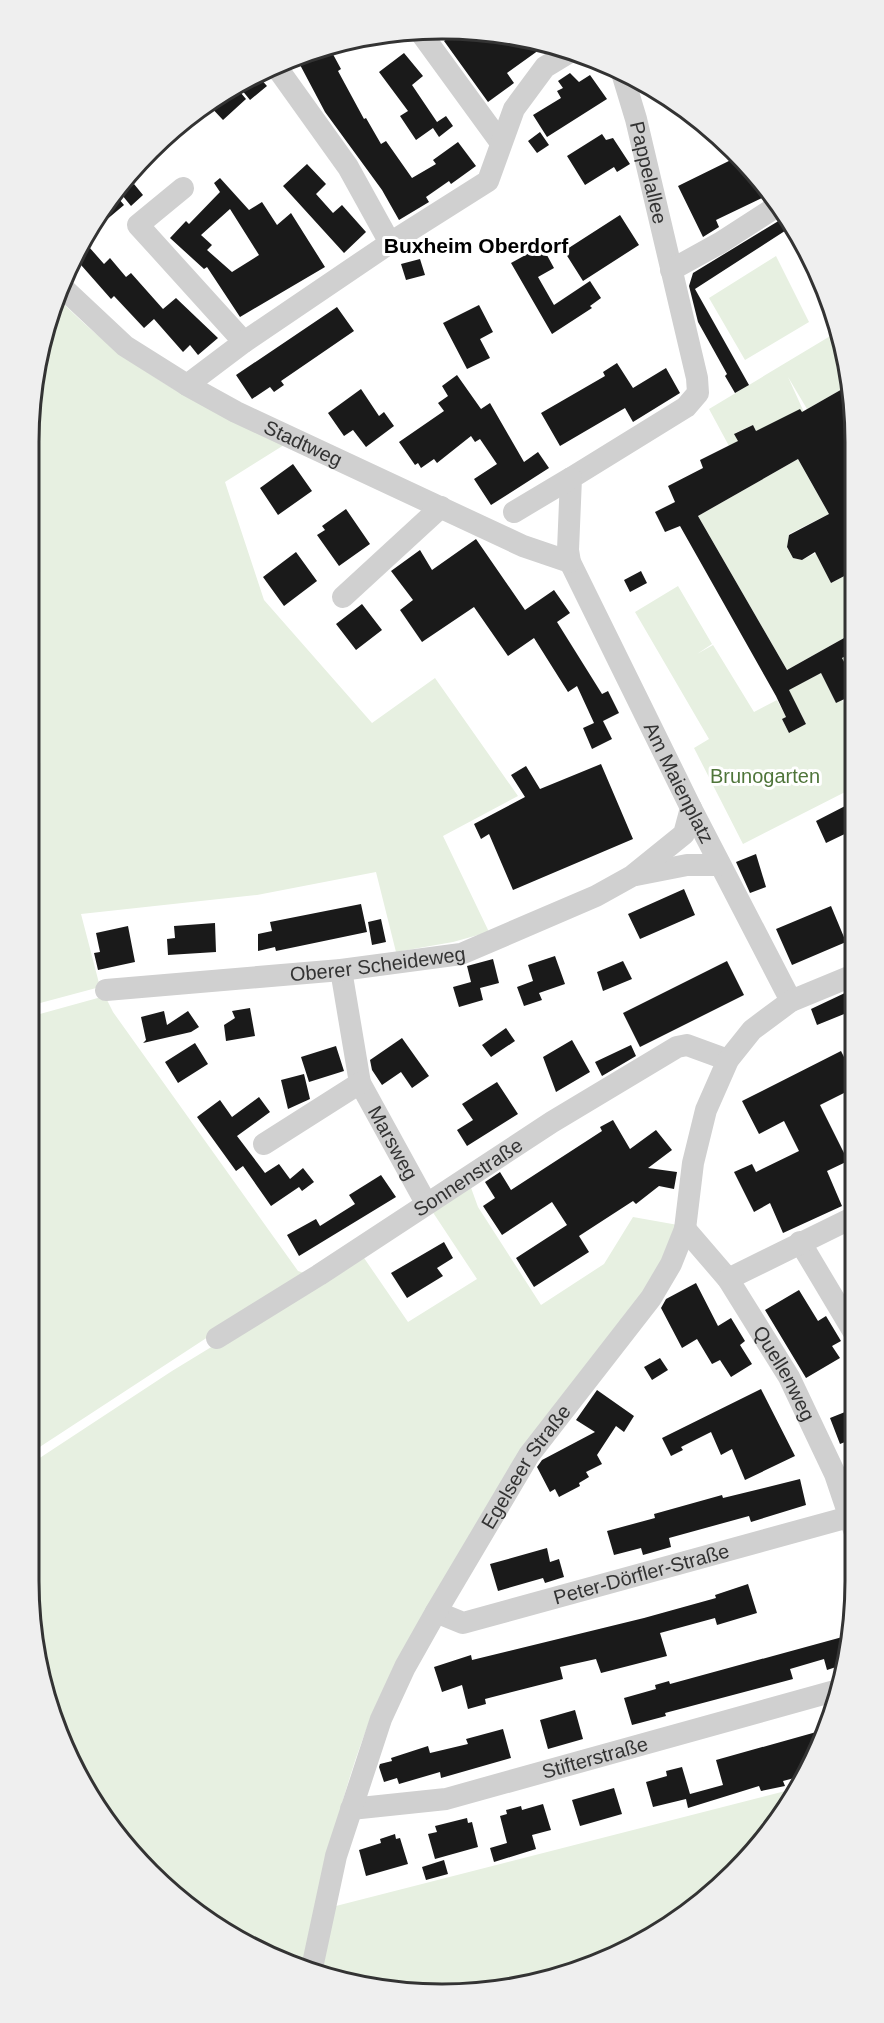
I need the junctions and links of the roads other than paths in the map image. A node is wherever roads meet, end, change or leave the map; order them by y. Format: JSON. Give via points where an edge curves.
{"nodes":[{"id":1,"x":426,"y":40,"type":"edge"},
{"id":2,"x":561,"y":57,"type":"edge"},
{"id":3,"x":281,"y":73,"type":"edge"},
{"id":4,"x":625,"y":84,"type":"edge"},
{"id":5,"x":501,"y":143,"type":"junction"},
{"id":6,"x":183,"y":188,"type":"dead end"},
{"id":7,"x":771,"y":210,"type":"edge"},
{"id":8,"x":390,"y":243,"type":"junction"},
{"id":9,"x":670,"y":270,"type":"junction"},
{"id":10,"x":68,"y":293,"type":"edge"},
{"id":11,"x":244,"y":342,"type":"junction"},
{"id":12,"x":187,"y":385,"type":"junction"},
{"id":13,"x":571,"y":478,"type":"junction"},
{"id":14,"x":441,"y":507,"type":"junction"},
{"id":15,"x":514,"y":512,"type":"dead end"},
{"id":16,"x":570,"y":562,"type":"junction"},
{"id":17,"x":342,"y":597,"type":"dead end"},
{"id":18,"x":691,"y":808,"type":"junction"},
{"id":19,"x":720,"y":865,"type":"junction"},
{"id":20,"x":632,"y":876,"type":"junction"},
{"id":21,"x":341,"y":970,"type":"junction"},
{"id":22,"x":845,"y":979,"type":"edge"},
{"id":23,"x":106,"y":990,"type":"dead end"},
{"id":24,"x":791,"y":1001,"type":"junction"},
{"id":25,"x":728,"y":1060,"type":"junction"},
{"id":26,"x":360,"y":1083,"type":"junction"},
{"id":27,"x":264,"y":1144,"type":"dead end"},
{"id":28,"x":426,"y":1203,"type":"junction"},
{"id":29,"x":845,"y":1221,"type":"edge"},
{"id":30,"x":685,"y":1229,"type":"junction"},
{"id":31,"x":800,"y":1242,"type":"junction"},
{"id":32,"x":728,"y":1279,"type":"junction"},
{"id":33,"x":845,"y":1317,"type":"edge"},
{"id":34,"x":217,"y":1338,"type":"dead end"},
{"id":35,"x":845,"y":1471,"type":"edge"},
{"id":36,"x":845,"y":1527,"type":"edge"},
{"id":37,"x":436,"y":1612,"type":"junction"},
{"id":38,"x":829,"y":1691,"type":"edge"},
{"id":39,"x":351,"y":1809,"type":"junction"},
{"id":40,"x":313,"y":1963,"type":"edge"}],
"edges":[{"from":1,"to":5,"type":"street"},
{"from":2,"to":5,"type":"street","via":[[545,67],[514,108]]},
{"from":3,"to":8,"type":"street","via":[[348,167]]},
{"from":4,"to":9,"type":"street","name":"Pappelallee"},
{"from":5,"to":8,"type":"street","via":[[488,181]]},
{"from":6,"to":11,"type":"street","via":[[138,225]]},
{"from":7,"to":9,"type":"street"},
{"from":8,"to":11,"type":"street"},
{"from":9,"to":13,"type":"street","name":"Pappelallee","via":[[698,393],[686,407]]},
{"from":10,"to":12,"type":"street","name":"Stadtweg","via":[[125,346]]},
{"from":11,"to":12,"type":"street"},
{"from":12,"to":14,"type":"street","name":"Stadtweg","via":[[236,412]]},
{"from":13,"to":15,"type":"street"},
{"from":13,"to":16,"type":"street"},
{"from":14,"to":16,"type":"street","name":"Stadtweg","via":[[523,546]]},
{"from":14,"to":17,"type":"street"},
{"from":16,"to":18,"type":"street","name":"Am Maienplatz"},
{"from":18,"to":19,"type":"street","name":"Am Maienplatz"},
{"from":18,"to":20,"type":"street","name":"Oberer Scheideweg","via":[[684,834]]},
{"from":19,"to":20,"type":"street","name":"Oberer Scheideweg","via":[[687,865]]},
{"from":19,"to":24,"type":"street","name":"Am Maienplatz"},
{"from":20,"to":21,"type":"street","name":"Oberer Scheideweg","via":[[596,896],[461,954]]},
{"from":21,"to":23,"type":"street","name":"Oberer Scheideweg"},
{"from":21,"to":26,"type":"street","name":"Marsweg"},
{"from":22,"to":24,"type":"street","name":"Egelseer Straße"},
{"from":24,"to":25,"type":"street","name":"Egelseer Straße","via":[[752,1030]]},
{"from":25,"to":28,"type":"street","name":"Sonnenstraße","via":[[687,1045],[677,1047]]},
{"from":25,"to":30,"type":"street","name":"Egelseer Straße","via":[[706,1110],[695,1152]]},
{"from":26,"to":27,"type":"street","name":"Marsweg"},
{"from":26,"to":28,"type":"street","name":"Marsweg"},
{"from":28,"to":34,"type":"street","name":"Sonnenstraße"},
{"from":29,"to":31,"type":"street"},
{"from":30,"to":32,"type":"street","name":"Quellenweg"},
{"from":30,"to":37,"type":"street","name":"Egelseer Straße","via":[[651,1298],[529,1455]]},
{"from":31,"to":32,"type":"street"},
{"from":31,"to":33,"type":"street"},
{"from":32,"to":35,"type":"street","name":"Quellenweg"},
{"from":36,"to":37,"type":"street","name":"Peter-Dörfler-Straße","via":[[463,1623]]},
{"from":37,"to":39,"type":"street","name":"Egelseer Straße","via":[[381,1719]]},
{"from":38,"to":39,"type":"street","name":"Stifterstraße","via":[[446,1799]]},
{"from":39,"to":40,"type":"street","name":"Egelseer Straße","via":[[336,1856]]}]}
